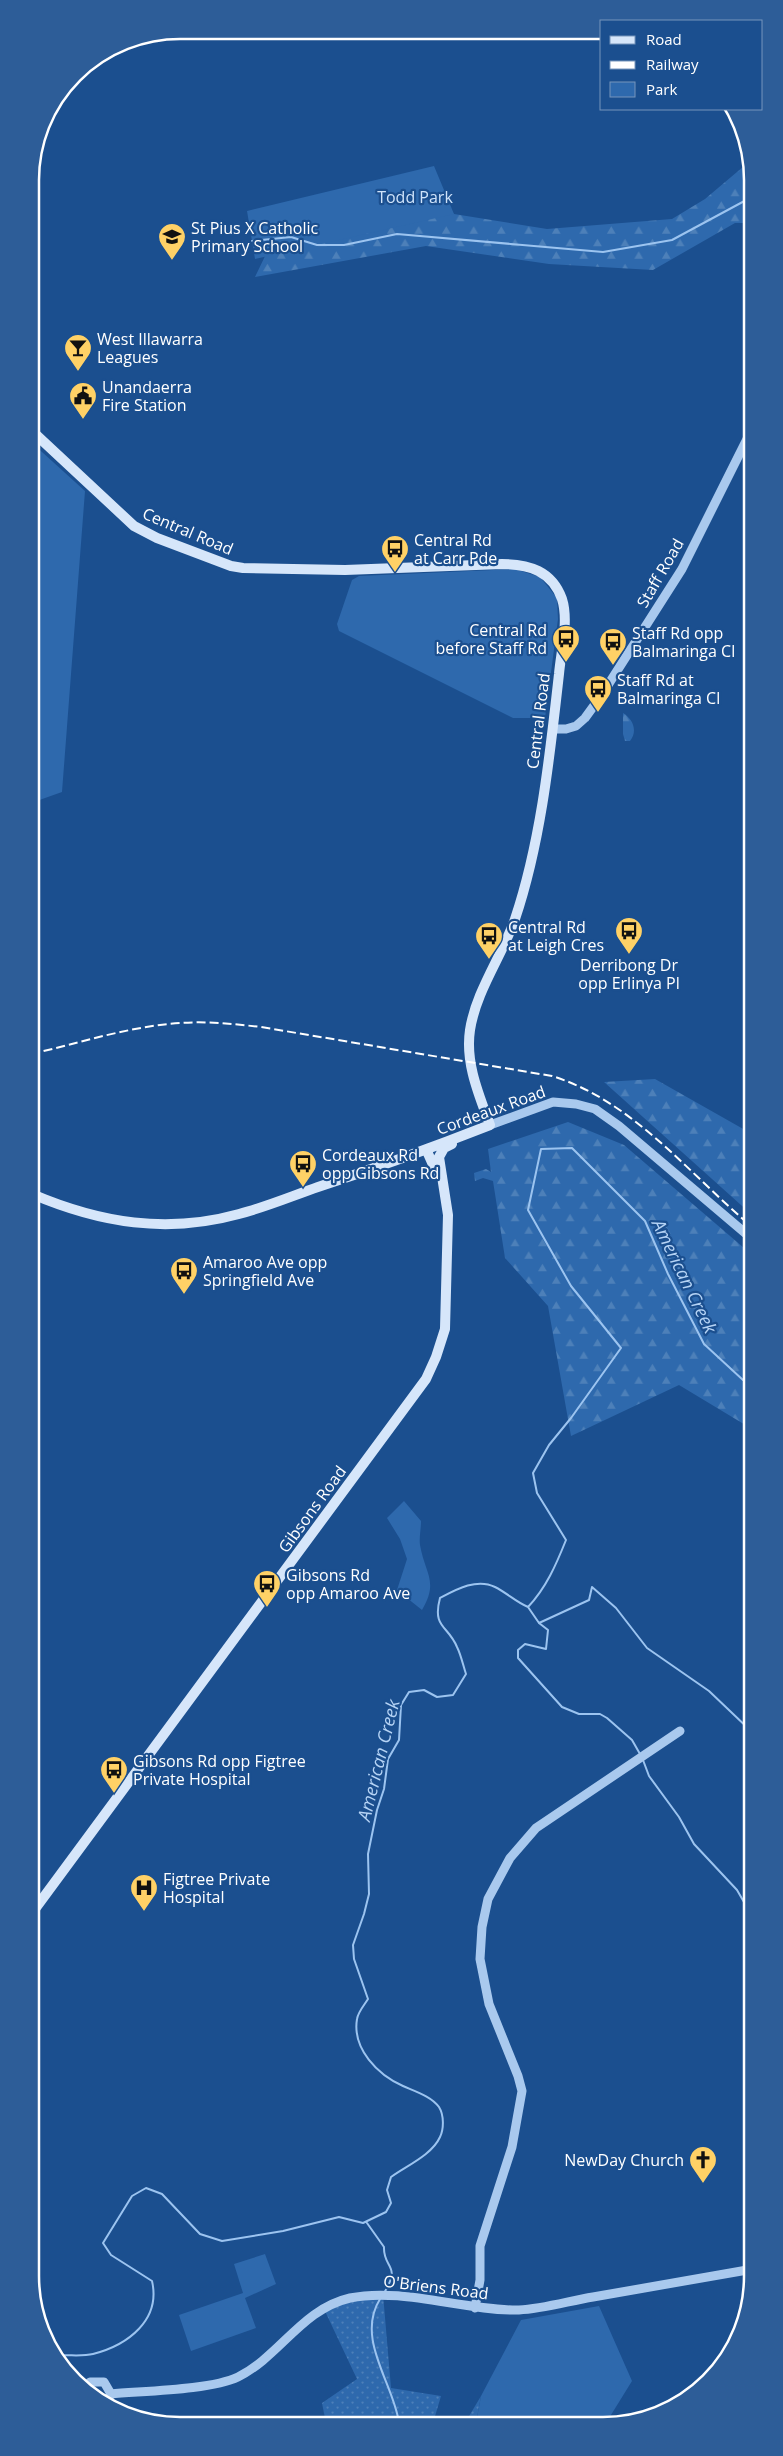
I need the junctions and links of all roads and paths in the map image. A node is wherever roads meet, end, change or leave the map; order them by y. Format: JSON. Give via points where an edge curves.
{"nodes":[{"id":1,"x":39,"y":437,"type":"edge"},
{"id":2,"x":744,"y":443,"type":"edge"},
{"id":3,"x":553,"y":729,"type":"junction"},
{"id":4,"x":490,"y":1125,"type":"junction"},
{"id":5,"x":471,"y":1133,"type":"junction"},
{"id":6,"x":426,"y":1149,"type":"junction"},
{"id":7,"x":444,"y":1185,"type":"junction"},
{"id":8,"x":39,"y":1197,"type":"edge"},
{"id":9,"x":744,"y":1231,"type":"edge"},
{"id":10,"x":680,"y":1731,"type":"dead end"},
{"id":11,"x":39,"y":1904,"type":"edge"},
{"id":12,"x":744,"y":2270,"type":"edge"},
{"id":13,"x":475,"y":2308,"type":"junction"},
{"id":14,"x":89,"y":2383,"type":"edge"},
{"id":15,"x":111,"y":2394,"type":"junction"},
{"id":16,"x":109,"y":2398,"type":"edge"}],
"edges":[{"from":1,"to":3,"type":"main road","name":"Central Road","via":[[134,526],[223,564],[243,568],[346,570],[516,564],[544,572],[556,587],[564,608]]},
{"from":2,"to":3,"type":"street","name":"Staff Road","via":[[682,569],[612,680],[580,723],[571,729]]},
{"from":3,"to":4,"type":"main road","name":"Central Road","via":[[540,818],[515,920],[476,1008],[469,1034],[470,1067]]},
{"from":4,"to":5,"type":"main road","name":"Cordeaux Road"},
{"from":4,"to":9,"type":"street","name":"Cordeaux Road","via":[[554,1102],[595,1109]]},
{"from":5,"to":6,"type":"main road","name":"Cordeaux Road"},
{"from":5,"to":7,"type":"main road","name":"Gibsons Road","via":[[441,1152]]},
{"from":6,"to":7,"type":"main road","name":"Gibsons Road"},
{"from":6,"to":8,"type":"main road","name":"Cordeaux Road","via":[[256,1209],[192,1224],[156,1225],[113,1220],[75,1211]]},
{"from":7,"to":11,"type":"main road","name":"Gibsons Road","via":[[448,1215],[445,1329],[426,1379]]},
{"from":10,"to":13,"type":"street","via":[[536,1828],[506,1865],[488,1899],[480,1959],[489,2004],[522,2091],[512,2147],[480,2246],[480,2280]]},
{"from":12,"to":13,"type":"street","name":"O'Briens Road","via":[[520,2310]]},
{"from":13,"to":15,"type":"street","name":"O'Briens Road","via":[[383,2294],[350,2298],[308,2318],[262,2362],[236,2378],[215,2384]]},
{"from":14,"to":15,"type":"street","via":[[100,2380]]},
{"from":15,"to":16,"type":"street"}]}
